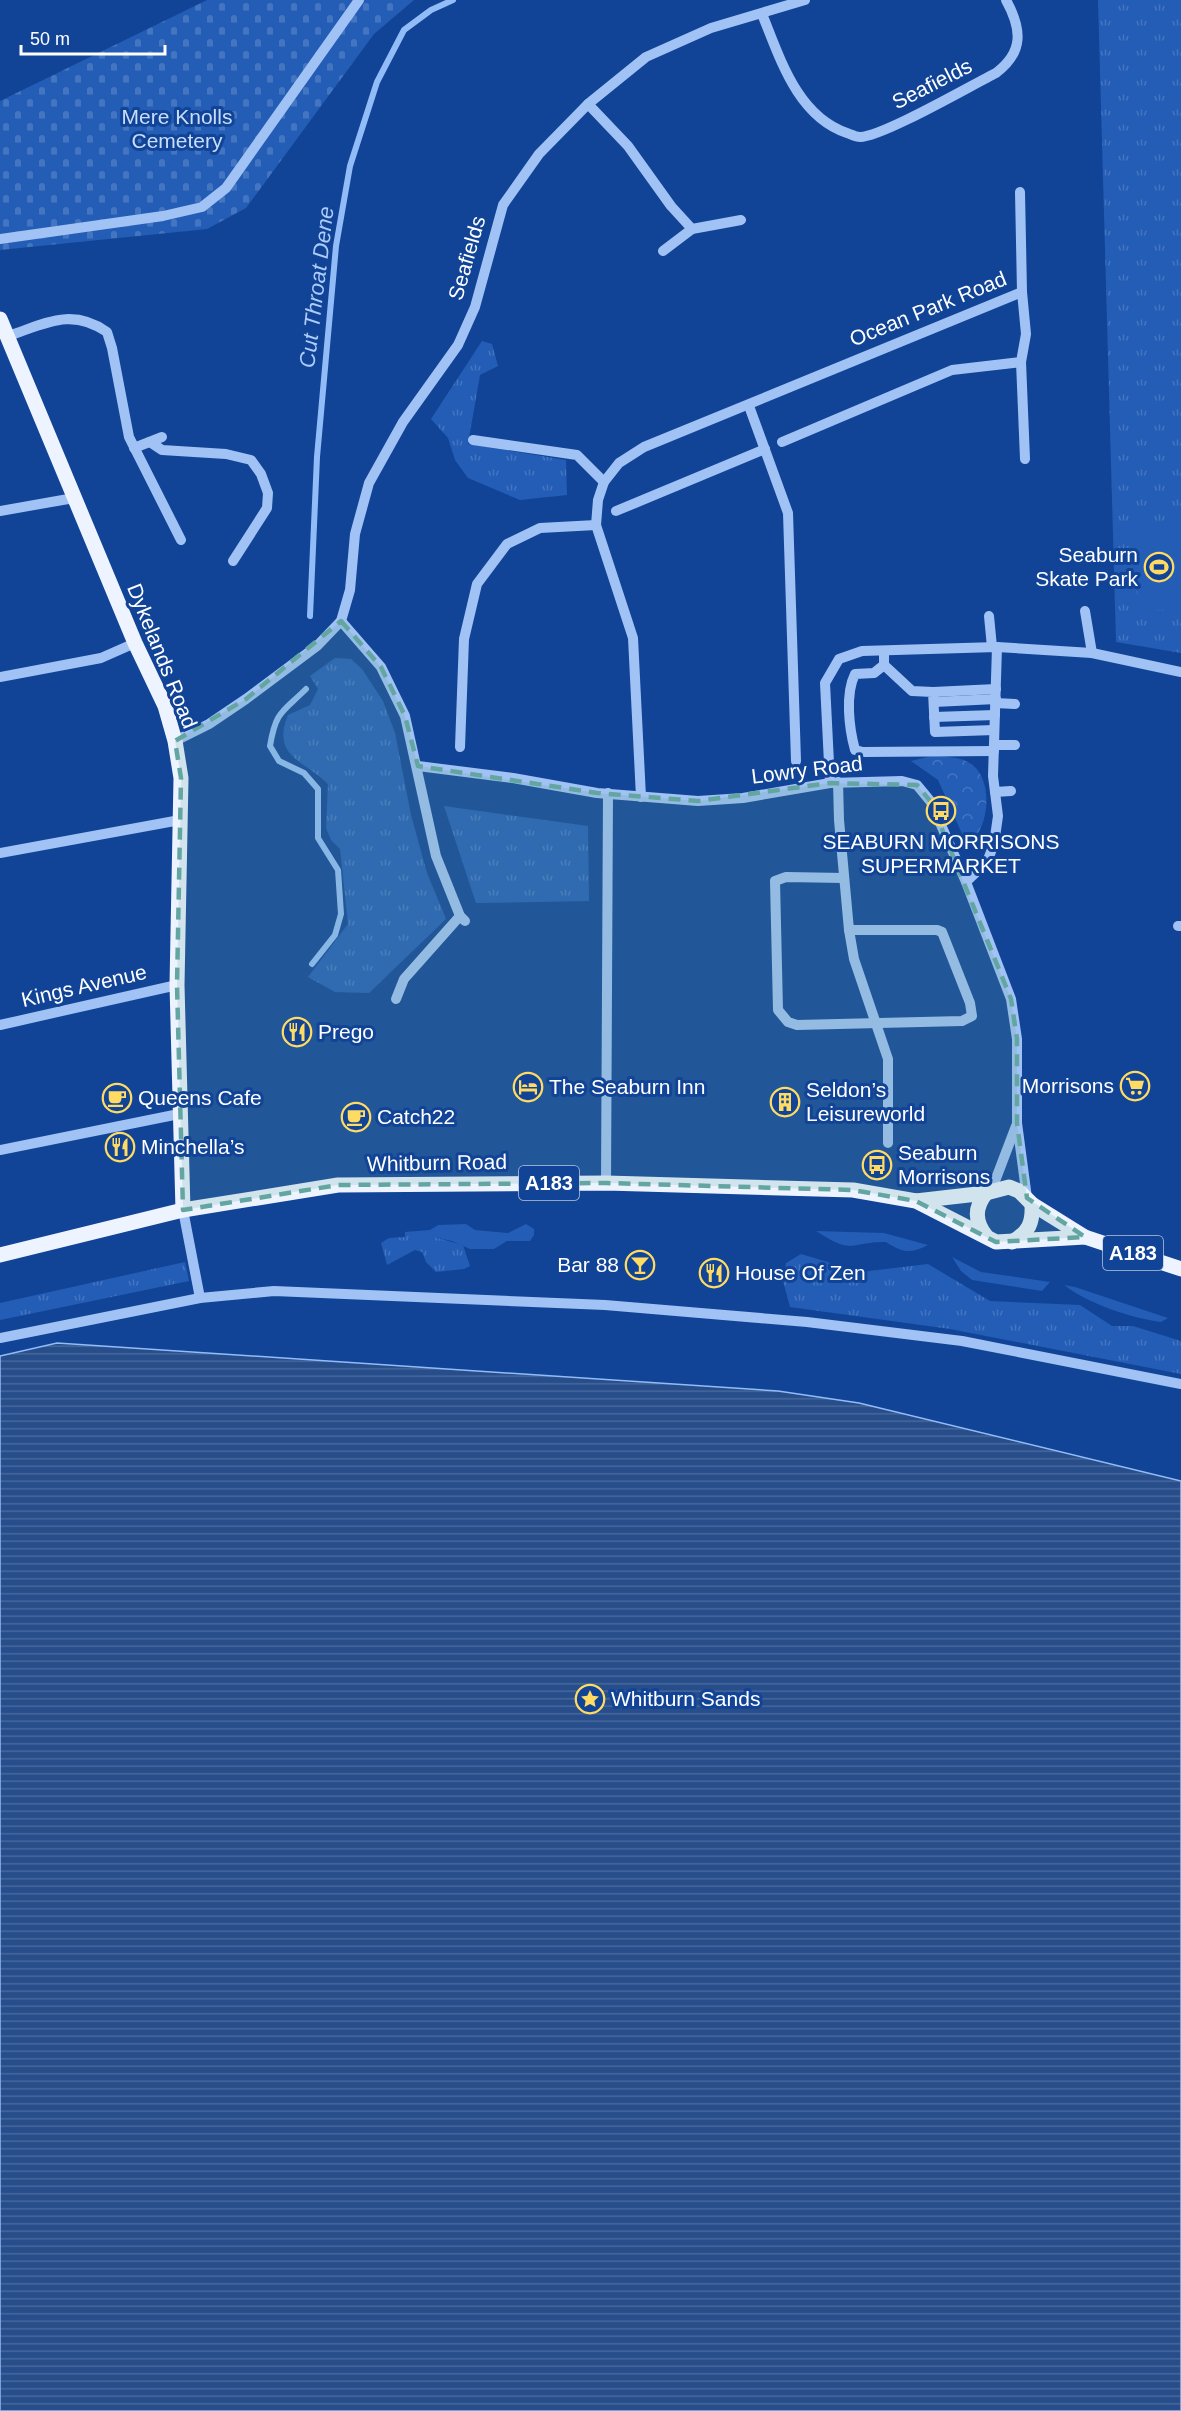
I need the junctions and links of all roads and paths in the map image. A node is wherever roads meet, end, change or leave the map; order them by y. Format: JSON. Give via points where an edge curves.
{"nodes":[{"id":1,"x":360,"y":0,"type":"edge"},
{"id":2,"x":805,"y":0,"type":"edge"},
{"id":3,"x":1006,"y":0,"type":"edge"},
{"id":4,"x":762,"y":14,"type":"junction"},
{"id":5,"x":588,"y":104,"type":"junction"},
{"id":6,"x":1020,"y":192,"type":"dead end"},
{"id":7,"x":741,"y":220,"type":"dead end"},
{"id":8,"x":692,"y":229,"type":"junction"},
{"id":9,"x":0,"y":239,"type":"edge"},
{"id":10,"x":663,"y":251,"type":"dead end"},
{"id":11,"x":1022,"y":292,"type":"junction"},
{"id":12,"x":0,"y":320,"type":"edge"},
{"id":13,"x":8,"y":336,"type":"junction"},
{"id":14,"x":1021,"y":362,"type":"junction"},
{"id":15,"x":749,"y":406,"type":"junction"},
{"id":16,"x":162,"y":437,"type":"dead end"},
{"id":17,"x":473,"y":440,"type":"dead end"},
{"id":18,"x":150,"y":442,"type":"junction"},
{"id":19,"x":782,"y":442,"type":"dead end"},
{"id":20,"x":134,"y":448,"type":"junction"},
{"id":21,"x":765,"y":449,"type":"junction"},
{"id":22,"x":1025,"y":459,"type":"dead end"},
{"id":23,"x":604,"y":483,"type":"junction"},
{"id":24,"x":74,"y":498,"type":"junction"},
{"id":25,"x":0,"y":511,"type":"edge"},
{"id":26,"x":616,"y":511,"type":"dead end"},
{"id":27,"x":596,"y":525,"type":"junction"},
{"id":28,"x":182,"y":540,"type":"dead end"},
{"id":29,"x":233,"y":561,"type":"dead end"},
{"id":30,"x":1085,"y":612,"type":"dead end"},
{"id":31,"x":989,"y":616,"type":"dead end"},
{"id":32,"x":341,"y":621,"type":"junction"},
{"id":33,"x":135,"y":643,"type":"junction"},
{"id":34,"x":995,"y":646,"type":"junction"},
{"id":35,"x":884,"y":651,"type":"junction"},
{"id":36,"x":1092,"y":653,"type":"junction"},
{"id":37,"x":884,"y":664,"type":"junction"},
{"id":38,"x":1181,"y":672,"type":"edge"},
{"id":39,"x":0,"y":677,"type":"edge"},
{"id":40,"x":933,"y":697,"type":"junction"},
{"id":41,"x":996,"y":702,"type":"junction"},
{"id":42,"x":1015,"y":704,"type":"dead end"},
{"id":43,"x":934,"y":717,"type":"junction"},
{"id":44,"x":994,"y":730,"type":"junction"},
{"id":45,"x":175,"y":741,"type":"junction"},
{"id":46,"x":1015,"y":745,"type":"dead end"},
{"id":47,"x":460,"y":747,"type":"dead end"},
{"id":48,"x":994,"y":748,"type":"junction"},
{"id":49,"x":796,"y":761,"type":"dead end"},
{"id":50,"x":418,"y":766,"type":"junction"},
{"id":51,"x":834,"y":783,"type":"junction"},
{"id":52,"x":1011,"y":791,"type":"dead end"},
{"id":53,"x":995,"y":792,"type":"junction"},
{"id":54,"x":608,"y":793,"type":"junction"},
{"id":55,"x":641,"y":796,"type":"junction"},
{"id":56,"x":180,"y":820,"type":"junction"},
{"id":57,"x":0,"y":853,"type":"edge"},
{"id":58,"x":844,"y":878,"type":"junction"},
{"id":59,"x":966,"y":882,"type":"junction"},
{"id":60,"x":849,"y":930,"type":"junction"},
{"id":61,"x":177,"y":985,"type":"junction"},
{"id":62,"x":396,"y":999,"type":"dead end"},
{"id":63,"x":876,"y":1023,"type":"junction"},
{"id":64,"x":0,"y":1025,"type":"edge"},
{"id":65,"x":179,"y":1114,"type":"junction"},
{"id":66,"x":1017,"y":1123,"type":"junction"},
{"id":67,"x":888,"y":1143,"type":"dead end"},
{"id":68,"x":0,"y":1150,"type":"edge"},
{"id":69,"x":606,"y":1183,"type":"junction"},
{"id":70,"x":989,"y":1191,"type":"junction"},
{"id":71,"x":916,"y":1201,"type":"junction"},
{"id":72,"x":1029,"y":1201,"type":"junction"},
{"id":73,"x":183,"y":1210,"type":"junction"},
{"id":74,"x":986,"y":1236,"type":"junction"},
{"id":75,"x":1085,"y":1237,"type":"junction"},
{"id":76,"x":1010,"y":1243,"type":"junction"},
{"id":77,"x":0,"y":1255,"type":"edge"},
{"id":78,"x":1181,"y":1269,"type":"edge"},
{"id":79,"x":200,"y":1298,"type":"junction"},
{"id":80,"x":0,"y":1338,"type":"edge"},
{"id":81,"x":1181,"y":1384,"type":"edge"}],
"edges":[{"from":1,"to":9,"type":"street","via":[[226,188],[202,207]]},
{"from":2,"to":4,"type":"street","name":"Seafields"},
{"from":3,"to":4,"type":"street","name":"Seafields","via":[[1019,37],[1011,62],[883,130],[859,138],[833,129],[811,109],[790,82]]},
{"from":4,"to":5,"type":"street","name":"Seafields","via":[[711,28],[646,57]]},
{"from":5,"to":8,"type":"street","via":[[628,146]]},
{"from":5,"to":32,"type":"street","name":"Seafields","via":[[539,154],[503,205],[475,307],[458,345],[403,422],[369,483],[355,534],[350,590]]},
{"from":6,"to":11,"type":"street"},
{"from":7,"to":8,"type":"street"},
{"from":8,"to":10,"type":"street"},
{"from":11,"to":14,"type":"street","name":"Ocean Park Road","via":[[1026,334]]},
{"from":11,"to":15,"type":"street","name":"Ocean Park Road"},
{"from":12,"to":13,"type":"main road","name":"Dykelands Road"},
{"from":13,"to":20,"type":"street","via":[[65,318],[87,320],[107,332]]},
{"from":13,"to":24,"type":"main road","name":"Dykelands Road"},
{"from":14,"to":19,"type":"street","via":[[951,370]]},
{"from":14,"to":22,"type":"street","name":"Ocean Park Road"},
{"from":15,"to":21,"type":"street"},
{"from":15,"to":23,"type":"street","name":"Ocean Park Road","via":[[644,447],[619,463]]},
{"from":16,"to":18,"type":"street"},
{"from":17,"to":23,"type":"street","via":[[577,455]]},
{"from":18,"to":20,"type":"street"},
{"from":18,"to":29,"type":"street","via":[[162,450],[226,454],[251,460],[261,474],[268,493],[267,508]]},
{"from":20,"to":28,"type":"street"},
{"from":21,"to":26,"type":"street"},
{"from":21,"to":49,"type":"street","via":[[788,513]]},
{"from":23,"to":27,"type":"street","name":"Ocean Park Road"},
{"from":24,"to":25,"type":"street"},
{"from":24,"to":33,"type":"main road","name":"Dykelands Road"},
{"from":27,"to":47,"type":"street","via":[[540,528],[507,544],[477,584],[464,639]]},
{"from":27,"to":55,"type":"street","name":"Ocean Park Road","via":[[633,638]]},
{"from":30,"to":36,"type":"street"},
{"from":31,"to":34,"type":"street"},
{"from":32,"to":45,"type":"street","via":[[316,646],[246,699]]},
{"from":32,"to":50,"type":"street","via":[[381,667],[405,716]]},
{"from":33,"to":39,"type":"street","via":[[101,658]]},
{"from":33,"to":45,"type":"main road","name":"Dykelands Road","via":[[165,706]]},
{"from":34,"to":35,"type":"street"},
{"from":34,"to":36,"type":"street"},
{"from":34,"to":41,"type":"street"},
{"from":35,"to":37,"type":"street"},
{"from":35,"to":51,"type":"street","via":[[862,651],[839,659],[825,683]]},
{"from":36,"to":38,"type":"street"},
{"from":37,"to":40,"type":"street","via":[[912,692]]},
{"from":37,"to":48,"type":"street","via":[[874,673],[855,674],[849,686],[855,750]]},
{"from":40,"to":41,"type":"street"},
{"from":40,"to":43,"type":"street"},
{"from":41,"to":42,"type":"street"},
{"from":41,"to":43,"type":"street"},
{"from":41,"to":44,"type":"street"},
{"from":43,"to":44,"type":"street","via":[[935,732]]},
{"from":44,"to":48,"type":"street"},
{"from":45,"to":56,"type":"main road","name":"Dykelands Road","via":[[181,778]]},
{"from":46,"to":48,"type":"street"},
{"from":48,"to":53,"type":"street"},
{"from":50,"to":54,"type":"street","name":"Lowry Road"},
{"from":50,"to":62,"type":"street","via":[[436,856],[462,918],[404,979]]},
{"from":51,"to":55,"type":"street","name":"Lowry Road","via":[[698,801]]},
{"from":51,"to":58,"type":"street"},
{"from":51,"to":59,"type":"street","name":"Lowry Road","via":[[902,781],[917,785],[931,802]]},
{"from":52,"to":53,"type":"street"},
{"from":53,"to":59,"type":"street","via":[[998,816],[994,844],[987,862]]},
{"from":54,"to":55,"type":"street","name":"Lowry Road"},
{"from":54,"to":69,"type":"street"},
{"from":56,"to":57,"type":"street"},
{"from":56,"to":61,"type":"main road","name":"Dykelands Road"},
{"from":58,"to":60,"type":"street"},
{"from":58,"to":63,"type":"street","via":[[776,880],[778,1010],[788,1022],[797,1025]]},
{"from":59,"to":66,"type":"street","name":"Lowry Road","via":[[1011,999],[1017,1039]]},
{"from":60,"to":63,"type":"street","via":[[854,959]]},
{"from":60,"to":63,"type":"street","via":[[942,932],[972,1016],[962,1021]]},
{"from":61,"to":64,"type":"street","name":"Kings Avenue"},
{"from":61,"to":65,"type":"main road","name":"Dykelands Road"},
{"from":63,"to":67,"type":"street","via":[[888,1059]]},
{"from":65,"to":68,"type":"street"},
{"from":65,"to":73,"type":"main road","name":"Dykelands Road"},
{"from":66,"to":70,"type":"street","name":"Lowry Road"},
{"from":66,"to":72,"type":"street","name":"Lowry Road"},
{"from":69,"to":71,"type":"main road","name":"Whitburn Road","number":"A183","via":[[853,1190]]},
{"from":69,"to":73,"type":"main road","name":"Whitburn Road","number":"A183","via":[[338,1185]]},
{"from":70,"to":71,"type":"main road","number":"A183"},
{"from":70,"to":72,"type":"main road","number":"A183","via":[[1009,1187]]},
{"from":70,"to":74,"type":"main road","via":[[976,1214]]},
{"from":71,"to":74,"type":"main road","number":"A183"},
{"from":72,"to":75,"type":"main road","number":"A183"},
{"from":72,"to":76,"type":"main road","via":[[1032,1221],[1025,1234]]},
{"from":73,"to":77,"type":"main road","name":"Whitburn Road","number":"A183"},
{"from":73,"to":79,"type":"street"},
{"from":74,"to":76,"type":"main road","number":"A183"},
{"from":75,"to":76,"type":"main road","number":"A183"},
{"from":75,"to":78,"type":"main road","number":"A183"},
{"from":79,"to":80,"type":"street"},
{"from":79,"to":81,"type":"street","via":[[274,1291],[687,1311],[962,1341]]}]}
